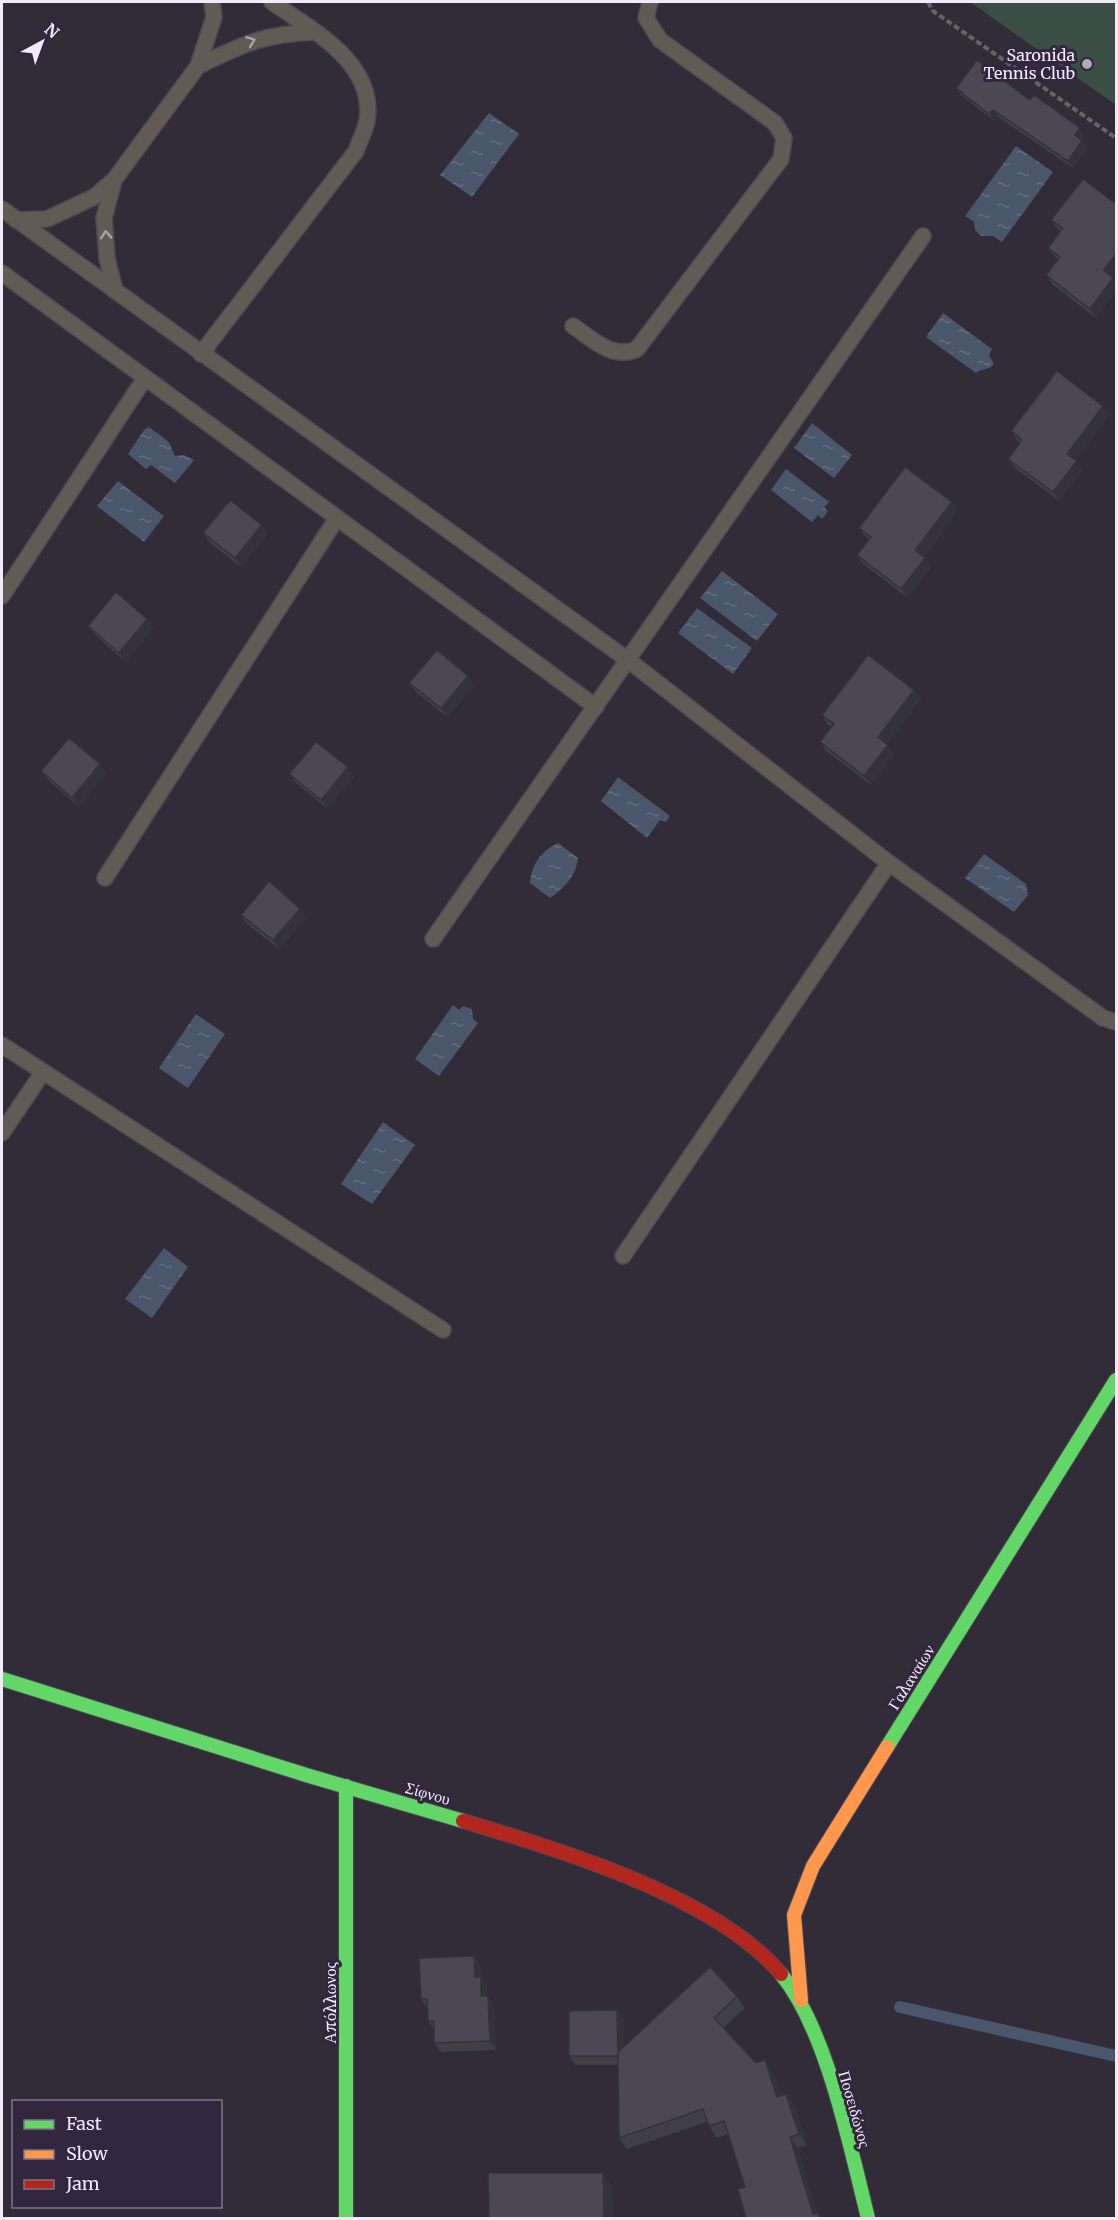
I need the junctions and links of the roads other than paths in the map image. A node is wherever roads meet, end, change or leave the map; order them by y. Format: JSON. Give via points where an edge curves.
{"nodes":[{"id":1,"x":212,"y":2,"type":"edge"},
{"id":2,"x":272,"y":2,"type":"edge"},
{"id":3,"x":650,"y":2,"type":"edge"},
{"id":4,"x":314,"y":32,"type":"junction"},
{"id":5,"x":198,"y":66,"type":"junction"},
{"id":6,"x":114,"y":180,"type":"junction"},
{"id":7,"x":2,"y":209,"type":"edge"},
{"id":8,"x":16,"y":220,"type":"junction"},
{"id":9,"x":922,"y":236,"type":"dead end"},
{"id":10,"x":2,"y":273,"type":"edge"},
{"id":11,"x":115,"y":291,"type":"junction"},
{"id":12,"x":573,"y":326,"type":"dead end"},
{"id":13,"x":201,"y":354,"type":"junction"},
{"id":14,"x":145,"y":378,"type":"junction"},
{"id":15,"x":336,"y":518,"type":"junction"},
{"id":16,"x":2,"y":596,"type":"edge"},
{"id":17,"x":628,"y":660,"type":"junction"},
{"id":18,"x":596,"y":706,"type":"junction"},
{"id":19,"x":889,"y":863,"type":"junction"},
{"id":20,"x":105,"y":878,"type":"dead end"},
{"id":21,"x":433,"y":939,"type":"dead end"},
{"id":22,"x":1116,"y":1022,"type":"edge"},
{"id":23,"x":2,"y":1046,"type":"edge"},
{"id":24,"x":43,"y":1072,"type":"junction"},
{"id":25,"x":2,"y":1133,"type":"edge"},
{"id":26,"x":623,"y":1256,"type":"dead end"},
{"id":27,"x":443,"y":1330,"type":"dead end"},
{"id":28,"x":1116,"y":1380,"type":"edge"},
{"id":29,"x":2,"y":1679,"type":"edge"},
{"id":30,"x":346,"y":1786,"type":"junction"},
{"id":31,"x":802,"y":2011,"type":"junction"},
{"id":32,"x":346,"y":2218,"type":"edge"},
{"id":33,"x":868,"y":2218,"type":"edge"}],
"edges":[{"from":1,"to":5,"type":"lane","via":[[214,17]]},
{"from":2,"to":4,"type":"lane"},
{"from":3,"to":12,"type":"lane","via":[[646,18],[660,40],[775,123],[784,138],[781,159],[637,349],[626,354],[610,351]]},
{"from":5,"to":4,"type":"lane","one_way":true,"via":[[253,40],[279,33]]},
{"from":4,"to":13,"type":"lane","via":[[353,65],[367,91],[367,121],[356,151]]},
{"from":5,"to":6,"type":"lane"},
{"from":6,"to":8,"type":"lane","via":[[94,197],[47,219]]},
{"from":11,"to":6,"type":"lane","one_way":true,"via":[[104,218]]},
{"from":7,"to":8,"type":"lane"},
{"from":8,"to":11,"type":"lane"},
{"from":9,"to":17,"type":"lane"},
{"from":10,"to":14,"type":"lane"},
{"from":11,"to":13,"type":"lane"},
{"from":13,"to":17,"type":"lane"},
{"from":14,"to":15,"type":"lane"},
{"from":14,"to":16,"type":"lane"},
{"from":15,"to":18,"type":"lane"},
{"from":15,"to":20,"type":"lane"},
{"from":17,"to":18,"type":"lane"},
{"from":17,"to":19,"type":"lane"},
{"from":18,"to":21,"type":"lane"},
{"from":19,"to":22,"type":"lane","via":[[1104,1018]]},
{"from":19,"to":26,"type":"lane"},
{"from":23,"to":24,"type":"lane"},
{"from":24,"to":25,"type":"lane"},
{"from":24,"to":27,"type":"lane"},
{"from":28,"to":31,"type":"street","name":"Γαλαναίων","via":[[813,1866],[795,1915]]},
{"from":29,"to":30,"type":"street","name":"Σίφνου"},
{"from":30,"to":31,"type":"street","name":"Σίφνου","via":[[530,1841],[665,1894],[737,1933],[764,1953]]},
{"from":30,"to":32,"type":"street","name":"Απόλλωνος"},
{"from":31,"to":33,"type":"street","name":"Ποσειδώνος","via":[[828,2072]]}]}
